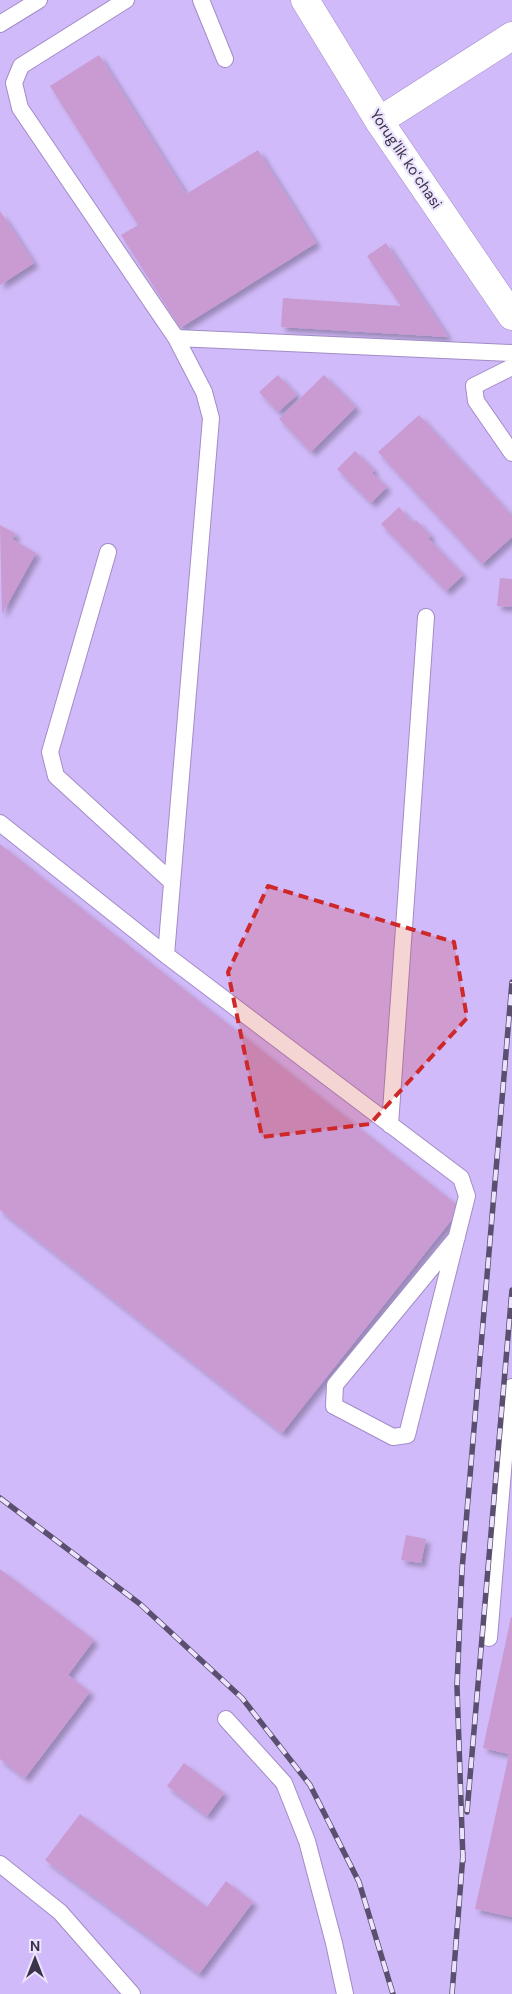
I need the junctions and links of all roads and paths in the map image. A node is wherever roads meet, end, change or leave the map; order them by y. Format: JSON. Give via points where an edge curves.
{"nodes":[{"id":1,"x":38,"y":0,"type":"edge"},
{"id":2,"x":126,"y":0,"type":"edge"},
{"id":3,"x":201,"y":0,"type":"edge"},
{"id":4,"x":305,"y":0,"type":"edge"},
{"id":5,"x":0,"y":24,"type":"edge"},
{"id":6,"x":512,"y":36,"type":"edge"},
{"id":7,"x":225,"y":59,"type":"dead end"},
{"id":8,"x":379,"y":121,"type":"junction"},
{"id":9,"x":512,"y":316,"type":"edge"},
{"id":10,"x":176,"y":338,"type":"junction"},
{"id":11,"x":512,"y":353,"type":"edge"},
{"id":12,"x":512,"y":367,"type":"edge"},
{"id":13,"x":512,"y":453,"type":"edge"},
{"id":14,"x":108,"y":552,"type":"dead end"},
{"id":15,"x":426,"y":617,"type":"dead end"},
{"id":16,"x":0,"y":823,"type":"edge"},
{"id":17,"x":172,"y":882,"type":"junction"},
{"id":18,"x":166,"y":955,"type":"junction"},
{"id":19,"x":390,"y":1125,"type":"junction"},
{"id":20,"x":457,"y":1237,"type":"junction"},
{"id":21,"x":512,"y":1387,"type":"edge"},
{"id":22,"x":489,"y":1638,"type":"dead end"},
{"id":23,"x":226,"y":1718,"type":"dead end"},
{"id":24,"x":0,"y":1864,"type":"edge"},
{"id":25,"x":132,"y":1994,"type":"edge"},
{"id":26,"x":345,"y":1994,"type":"edge"}],
"edges":[{"from":1,"to":5,"type":"lane"},
{"from":2,"to":10,"type":"lane","via":[[21,66],[14,83],[20,108]]},
{"from":3,"to":7,"type":"lane"},
{"from":4,"to":8,"type":"main road","name":"Yorug'lik koʻchasi"},
{"from":6,"to":8,"type":"main road"},
{"from":8,"to":9,"type":"main road","name":"Yorug'lik koʻchasi"},
{"from":10,"to":11,"type":"lane"},
{"from":10,"to":17,"type":"lane","via":[[204,392],[211,418]]},
{"from":12,"to":13,"type":"lane","via":[[474,386],[476,401]]},
{"from":14,"to":17,"type":"lane","via":[[50,752],[56,776]]},
{"from":15,"to":19,"type":"lane"},
{"from":16,"to":18,"type":"lane"},
{"from":17,"to":18,"type":"lane"},
{"from":18,"to":19,"type":"lane"},
{"from":19,"to":20,"type":"lane","via":[[461,1178],[467,1196]]},
{"from":20,"to":20,"type":"lane","via":[[407,1435],[394,1437],[334,1406],[335,1385]]},
{"from":21,"to":22,"type":"lane"},
{"from":23,"to":26,"type":"lane","via":[[284,1784],[307,1841]]},
{"from":24,"to":25,"type":"lane","via":[[60,1912]]}]}
